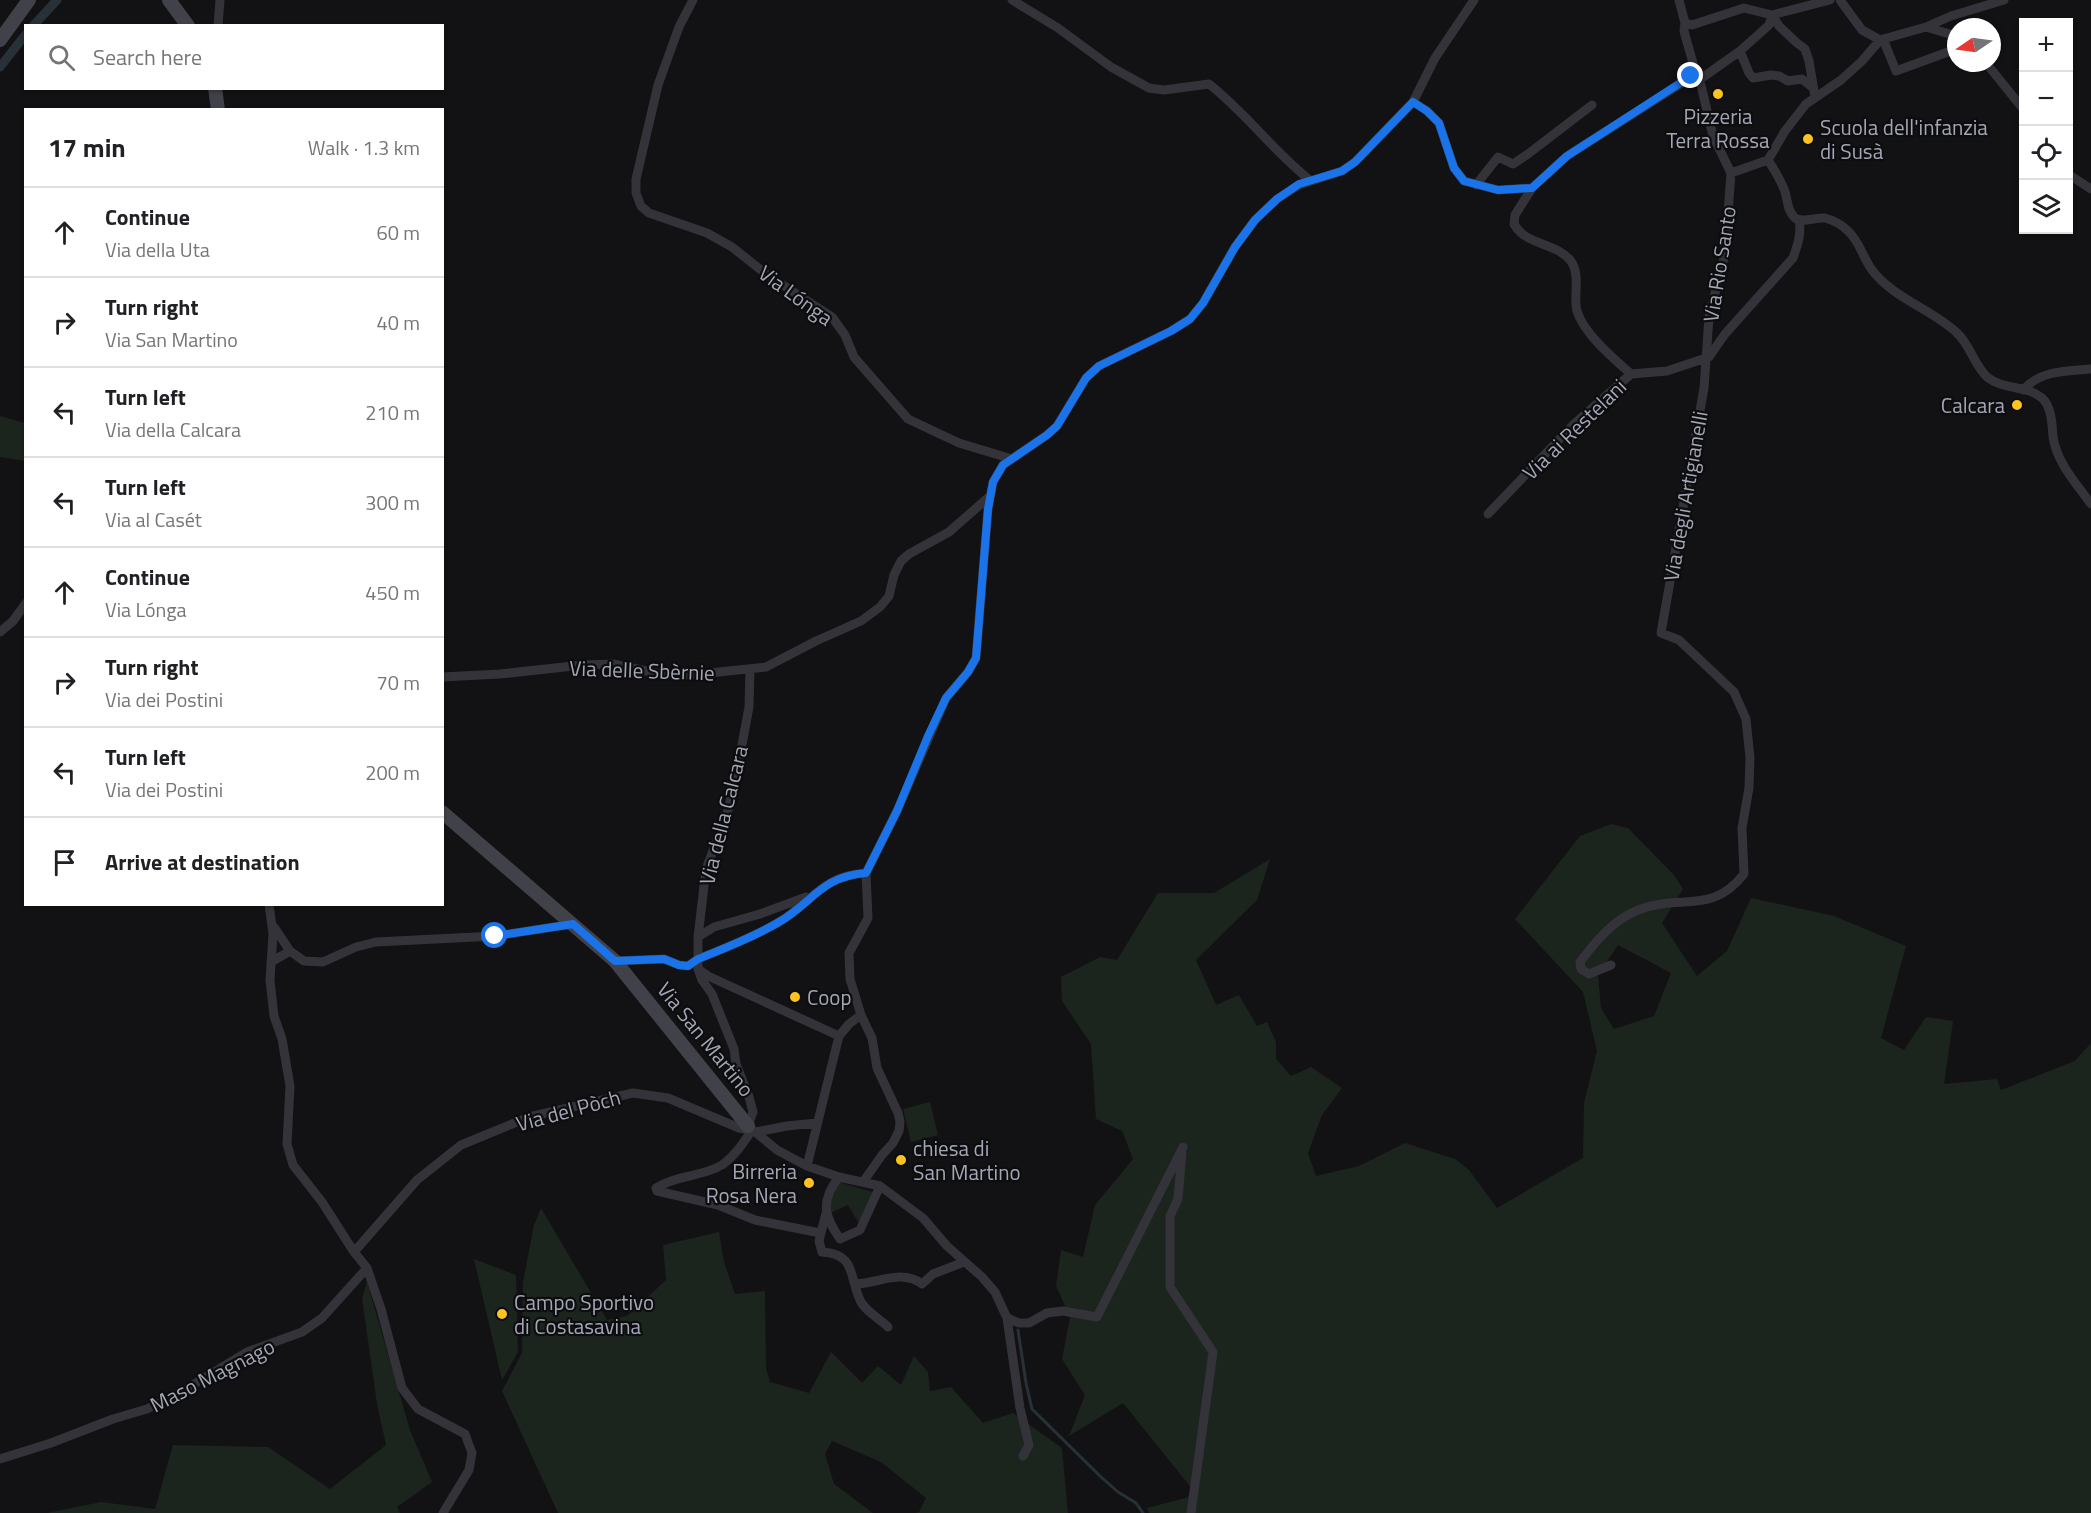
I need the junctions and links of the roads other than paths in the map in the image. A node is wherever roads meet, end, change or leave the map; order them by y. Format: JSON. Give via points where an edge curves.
{"nodes":[{"id":1,"x":29,"y":0,"type":"edge"},
{"id":2,"x":170,"y":0,"type":"edge"},
{"id":3,"x":220,"y":0,"type":"edge"},
{"id":4,"x":693,"y":0,"type":"edge"},
{"id":5,"x":1012,"y":0,"type":"edge"},
{"id":6,"x":1474,"y":0,"type":"edge"},
{"id":7,"x":1679,"y":0,"type":"edge"},
{"id":8,"x":1830,"y":0,"type":"edge"},
{"id":9,"x":1840,"y":0,"type":"edge"},
{"id":10,"x":2004,"y":0,"type":"edge"},
{"id":11,"x":1772,"y":15,"type":"junction"},
{"id":12,"x":1685,"y":23,"type":"junction"},
{"id":13,"x":187,"y":24,"type":"edge"},
{"id":14,"x":218,"y":24,"type":"edge"},
{"id":15,"x":1926,"y":27,"type":"junction"},
{"id":16,"x":1947,"y":33,"type":"edge"},
{"id":17,"x":1882,"y":39,"type":"junction"},
{"id":18,"x":0,"y":40,"type":"edge"},
{"id":19,"x":1740,"y":51,"type":"junction"},
{"id":20,"x":1947,"y":52,"type":"edge"},
{"id":21,"x":1993,"y":72,"type":"edge"},
{"id":22,"x":1698,"y":77,"type":"junction"},
{"id":23,"x":215,"y":90,"type":"edge"},
{"id":24,"x":1814,"y":92,"type":"junction"},
{"id":25,"x":1413,"y":102,"type":"junction"},
{"id":26,"x":2019,"y":104,"type":"edge"},
{"id":27,"x":1592,"y":105,"type":"dead end"},
{"id":28,"x":218,"y":108,"type":"edge"},
{"id":29,"x":1768,"y":160,"type":"junction"},
{"id":30,"x":1731,"y":173,"type":"junction"},
{"id":31,"x":2073,"y":177,"type":"edge"},
{"id":32,"x":1311,"y":181,"type":"junction"},
{"id":33,"x":1476,"y":185,"type":"junction"},
{"id":34,"x":1532,"y":188,"type":"junction"},
{"id":35,"x":2091,"y":189,"type":"edge"},
{"id":36,"x":1799,"y":220,"type":"junction"},
{"id":37,"x":1706,"y":358,"type":"junction"},
{"id":38,"x":2091,"y":369,"type":"edge"},
{"id":39,"x":1631,"y":374,"type":"junction"},
{"id":40,"x":2023,"y":390,"type":"junction"},
{"id":41,"x":1012,"y":459,"type":"junction"},
{"id":42,"x":990,"y":496,"type":"junction"},
{"id":43,"x":2091,"y":504,"type":"edge"},
{"id":44,"x":1488,"y":514,"type":"dead end"},
{"id":45,"x":24,"y":606,"type":"edge"},
{"id":46,"x":0,"y":632,"type":"edge"},
{"id":47,"x":750,"y":670,"type":"junction"},
{"id":48,"x":444,"y":677,"type":"edge"},
{"id":49,"x":444,"y":814,"type":"edge"},
{"id":50,"x":866,"y":873,"type":"junction"},
{"id":51,"x":814,"y":894,"type":"junction"},
{"id":52,"x":269,"y":906,"type":"edge"},
{"id":53,"x":573,"y":924,"type":"junction"},
{"id":54,"x":273,"y":926,"type":"junction"},
{"id":55,"x":698,"y":938,"type":"junction"},
{"id":56,"x":290,"y":951,"type":"junction"},
{"id":57,"x":615,"y":961,"type":"junction"},
{"id":58,"x":272,"y":962,"type":"junction"},
{"id":59,"x":698,"y":964,"type":"junction"},
{"id":60,"x":1611,"y":965,"type":"dead end"},
{"id":61,"x":861,"y":1015,"type":"junction"},
{"id":62,"x":839,"y":1036,"type":"junction"},
{"id":63,"x":817,"y":1123,"type":"junction"},
{"id":64,"x":752,"y":1129,"type":"junction"},
{"id":65,"x":807,"y":1166,"type":"junction"},
{"id":66,"x":839,"y":1176,"type":"junction"},
{"id":67,"x":863,"y":1182,"type":"junction"},
{"id":68,"x":880,"y":1186,"type":"junction"},
{"id":69,"x":826,"y":1213,"type":"junction"},
{"id":70,"x":820,"y":1233,"type":"junction"},
{"id":71,"x":354,"y":1252,"type":"junction"},
{"id":72,"x":963,"y":1262,"type":"junction"},
{"id":73,"x":367,"y":1268,"type":"junction"},
{"id":74,"x":856,"y":1284,"type":"junction"},
{"id":75,"x":1007,"y":1318,"type":"junction"},
{"id":76,"x":888,"y":1327,"type":"dead end"},
{"id":77,"x":1023,"y":1456,"type":"dead end"},
{"id":78,"x":0,"y":1459,"type":"edge"},
{"id":79,"x":443,"y":1513,"type":"edge"},
{"id":80,"x":1191,"y":1513,"type":"edge"}],
"edges":[{"from":1,"to":18,"type":"street"},
{"from":2,"to":13,"type":"street"},
{"from":3,"to":14,"type":"street"},
{"from":4,"to":41,"type":"street","name":"Via Lónga","via":[[658,85],[636,179],[641,206],[649,213],[707,232],[832,317],[854,357],[908,419],[959,443]]},
{"from":5,"to":32,"type":"street","via":[[1149,88],[1209,84]]},
{"from":6,"to":25,"type":"street","via":[[1435,58]]},
{"from":7,"to":12,"type":"street"},
{"from":8,"to":11,"type":"street"},
{"from":9,"to":17,"type":"street","via":[[1862,30]]},
{"from":10,"to":15,"type":"street"},
{"from":11,"to":12,"type":"street","via":[[1744,8],[1692,25]]},
{"from":11,"to":19,"type":"street","via":[[1769,25]]},
{"from":11,"to":24,"type":"street","via":[[1805,49]]},
{"from":12,"to":22,"type":"street"},
{"from":15,"to":16,"type":"street"},
{"from":15,"to":17,"type":"street"},
{"from":17,"to":20,"type":"street","via":[[1896,71]]},
{"from":17,"to":24,"type":"street","via":[[1841,80]]},
{"from":19,"to":22,"type":"street"},
{"from":19,"to":24,"type":"street","via":[[1753,78],[1779,75],[1788,81],[1802,80]]},
{"from":21,"to":26,"type":"street"},
{"from":22,"to":30,"type":"street","via":[[1713,136]]},
{"from":22,"to":34,"type":"street","via":[[1567,156]]},
{"from":23,"to":28,"type":"street"},
{"from":24,"to":29,"type":"street"},
{"from":25,"to":32,"type":"street","via":[[1355,162],[1342,171]]},
{"from":25,"to":33,"type":"street","via":[[1439,123],[1454,168],[1464,181]]},
{"from":27,"to":33,"type":"street","via":[[1513,164],[1498,157]]},
{"from":29,"to":30,"type":"street"},
{"from":29,"to":36,"type":"street","via":[[1778,175],[1788,209]]},
{"from":30,"to":37,"type":"street","name":"Via Rio Santo","via":[[1725,254],[1709,317]]},
{"from":31,"to":35,"type":"street"},
{"from":32,"to":41,"type":"street","via":[[1277,199],[1255,220],[1190,319],[1099,366],[1086,378],[1057,426]]},
{"from":33,"to":34,"type":"street","via":[[1498,190]]},
{"from":34,"to":39,"type":"street","via":[[1515,215],[1514,224],[1530,239],[1559,251],[1572,263],[1577,279],[1577,311],[1583,324]]},
{"from":36,"to":37,"type":"street","via":[[1793,258]]},
{"from":36,"to":40,"type":"street","via":[[1825,218],[1849,231],[1871,270],[1888,286],[1957,332],[1987,376],[2006,387]]},
{"from":37,"to":39,"type":"street","name":"Via ai Restelani","via":[[1667,371]]},
{"from":37,"to":60,"type":"street","name":"Via degli Artigianelli","via":[[1661,633],[1680,640],[1734,692],[1746,718],[1750,758],[1742,828],[1744,874],[1734,887],[1718,897],[1655,905],[1621,918],[1580,962],[1581,969],[1589,974]]},
{"from":38,"to":40,"type":"street","via":[[2059,371],[2035,378]]},
{"from":39,"to":44,"type":"street","name":"Via ai Restelani","via":[[1574,425]]},
{"from":40,"to":43,"type":"street","via":[[2046,404],[2057,453]]},
{"from":41,"to":42,"type":"street","via":[[998,472]]},
{"from":42,"to":47,"type":"street","name":"Via delle Sbèrnie","via":[[949,532],[901,561],[889,596],[861,621],[766,668]]},
{"from":42,"to":50,"type":"street","via":[[976,658],[946,698]]},
{"from":45,"to":46,"type":"street"},
{"from":47,"to":48,"type":"street","name":"Via delle Sbèrnie","via":[[661,674],[613,664],[583,664]]},
{"from":47,"to":55,"type":"street","name":"Via della Calcara","via":[[749,706],[736,777],[706,869]]},
{"from":49,"to":53,"type":"street","name":"Via San Martino"},
{"from":50,"to":51,"type":"street","via":[[839,878]]},
{"from":50,"to":61,"type":"street","via":[[867,918],[849,953],[850,979]]},
{"from":51,"to":55,"type":"street","via":[[714,927]]},
{"from":51,"to":59,"type":"street","via":[[780,922]]},
{"from":52,"to":54,"type":"street"},
{"from":53,"to":56,"type":"street","via":[[495,936],[376,942],[323,962],[304,961]]},
{"from":53,"to":57,"type":"street","name":"Via San Martino"},
{"from":54,"to":56,"type":"street"},
{"from":54,"to":58,"type":"street"},
{"from":55,"to":59,"type":"street","name":"Via della Calcara"},
{"from":56,"to":58,"type":"street"},
{"from":57,"to":59,"type":"street","via":[[664,959],[679,965]]},
{"from":57,"to":64,"type":"street","name":"Via San Martino"},
{"from":58,"to":71,"type":"street","via":[[274,1016],[290,1086],[287,1144],[293,1165]]},
{"from":59,"to":62,"type":"street","via":[[708,976]]},
{"from":59,"to":64,"type":"street","name":"Via della Calcara","via":[[734,1049],[753,1112]]},
{"from":61,"to":62,"type":"street"},
{"from":61,"to":67,"type":"street","via":[[872,1038],[877,1068],[900,1122],[893,1143]]},
{"from":62,"to":63,"type":"street"},
{"from":63,"to":64,"type":"street"},
{"from":63,"to":65,"type":"street"},
{"from":64,"to":65,"type":"street","name":"Via San Martino","via":[[777,1150]]},
{"from":64,"to":70,"type":"street","via":[[723,1164],[667,1181],[657,1191],[718,1205],[755,1220]]},
{"from":64,"to":71,"type":"street","name":"Via del Pòch","via":[[739,1128],[669,1098],[633,1094],[529,1117],[461,1145],[417,1180]]},
{"from":65,"to":66,"type":"street","name":"Via San Martino"},
{"from":66,"to":67,"type":"street","name":"Via San Martino"},
{"from":66,"to":69,"type":"street","via":[[830,1188]]},
{"from":67,"to":68,"type":"street","name":"Via San Martino"},
{"from":68,"to":69,"type":"street","via":[[860,1230],[840,1239]]},
{"from":68,"to":72,"type":"street","via":[[923,1218]]},
{"from":69,"to":70,"type":"street"},
{"from":70,"to":74,"type":"street","via":[[822,1252],[843,1258]]},
{"from":71,"to":73,"type":"street"},
{"from":72,"to":74,"type":"street","via":[[933,1274],[922,1284],[912,1276]]},
{"from":72,"to":75,"type":"street","via":[[995,1292]]},
{"from":73,"to":78,"type":"street","name":"Maso Magnago","via":[[322,1318],[302,1332],[247,1352],[147,1409]]},
{"from":73,"to":79,"type":"street","via":[[402,1388],[418,1409],[465,1434],[472,1453],[469,1470]]},
{"from":74,"to":76,"type":"street","via":[[860,1302]]},
{"from":75,"to":77,"type":"street","via":[[1029,1445]]},
{"from":75,"to":80,"type":"street","via":[[1029,1323],[1047,1313],[1063,1311],[1097,1317],[1183,1147],[1178,1199],[1170,1216],[1170,1287],[1213,1352]]}]}
